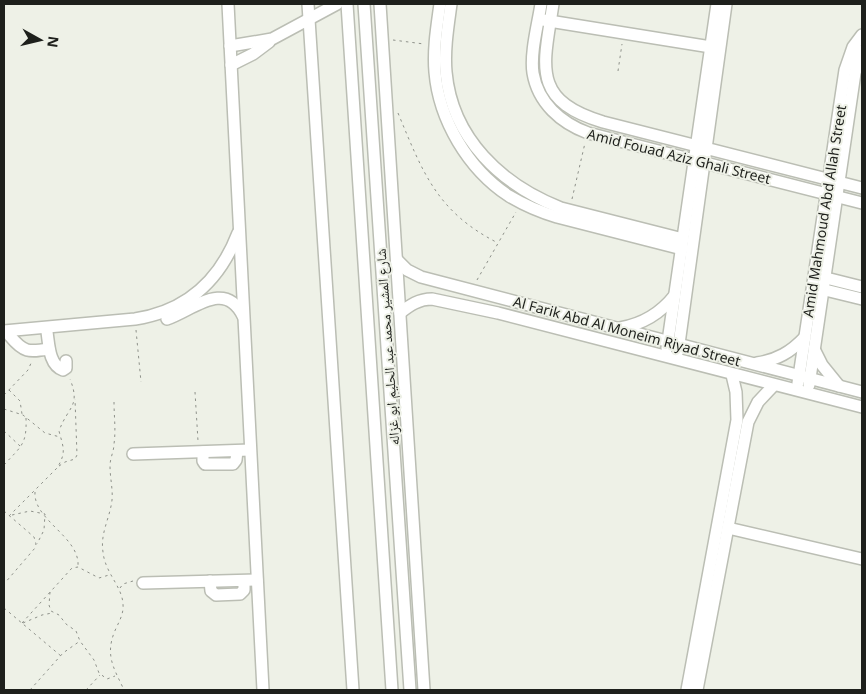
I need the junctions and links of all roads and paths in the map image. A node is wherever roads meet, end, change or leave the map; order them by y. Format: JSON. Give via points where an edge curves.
{"nodes":[{"id":1,"x":228,"y":4,"type":"edge"},
{"id":2,"x":308,"y":4,"type":"edge"},
{"id":3,"x":337,"y":4,"type":"edge"},
{"id":4,"x":347,"y":4,"type":"edge"},
{"id":5,"x":364,"y":4,"type":"edge"},
{"id":6,"x":380,"y":4,"type":"edge"},
{"id":7,"x":440,"y":4,"type":"edge"},
{"id":8,"x":451,"y":4,"type":"edge"},
{"id":9,"x":541,"y":4,"type":"edge"},
{"id":10,"x":554,"y":4,"type":"edge"},
{"id":11,"x":717,"y":4,"type":"edge"},
{"id":12,"x":726,"y":4,"type":"edge"},
{"id":13,"x":309,"y":19,"type":"junction"},
{"id":14,"x":539,"y":20,"type":"junction"},
{"id":15,"x":551,"y":21,"type":"junction"},
{"id":16,"x":624,"y":33,"type":"junction"},
{"id":17,"x":862,"y":35,"type":"edge"},
{"id":18,"x":383,"y":38,"type":"junction"},
{"id":19,"x":272,"y":39,"type":"junction"},
{"id":20,"x":435,"y":45,"type":"junction"},
{"id":21,"x":230,"y":46,"type":"junction"},
{"id":22,"x":716,"y":48,"type":"junction"},
{"id":23,"x":862,"y":51,"type":"edge"},
{"id":24,"x":231,"y":65,"type":"junction"},
{"id":25,"x":618,"y":70,"type":"dead end"},
{"id":26,"x":397,"y":111,"type":"dead end"},
{"id":27,"x":588,"y":133,"type":"junction"},
{"id":28,"x":702,"y":147,"type":"junction"},
{"id":29,"x":700,"y":161,"type":"junction"},
{"id":30,"x":834,"y":181,"type":"junction"},
{"id":31,"x":862,"y":188,"type":"edge"},
{"id":32,"x":832,"y":195,"type":"junction"},
{"id":33,"x":521,"y":203,"type":"junction"},
{"id":34,"x":862,"y":203,"type":"edge"},
{"id":35,"x":570,"y":210,"type":"junction"},
{"id":36,"x":240,"y":229,"type":"junction"},
{"id":37,"x":498,"y":243,"type":"junction"},
{"id":38,"x":682,"y":244,"type":"junction"},
{"id":39,"x":397,"y":260,"type":"junction"},
{"id":40,"x":819,"y":282,"type":"junction"},
{"id":41,"x":862,"y":287,"type":"edge"},
{"id":42,"x":472,"y":291,"type":"junction"},
{"id":43,"x":675,"y":295,"type":"junction"},
{"id":44,"x":501,"y":298,"type":"junction"},
{"id":45,"x":862,"y":299,"type":"edge"},
{"id":46,"x":400,"y":313,"type":"junction"},
{"id":47,"x":498,"y":314,"type":"junction"},
{"id":48,"x":244,"y":318,"type":"junction"},
{"id":49,"x":682,"y":323,"type":"junction"},
{"id":50,"x":136,"y":324,"type":"junction"},
{"id":51,"x":617,"y":328,"type":"junction"},
{"id":52,"x":47,"y":332,"type":"junction"},
{"id":53,"x":6,"y":335,"type":"edge"},
{"id":54,"x":805,"y":337,"type":"junction"},
{"id":55,"x":674,"y":343,"type":"junction"},
{"id":56,"x":814,"y":348,"type":"junction"},
{"id":57,"x":49,"y":349,"type":"junction"},
{"id":58,"x":696,"y":349,"type":"junction"},
{"id":59,"x":32,"y":351,"type":"junction"},
{"id":60,"x":672,"y":359,"type":"junction"},
{"id":61,"x":66,"y":364,"type":"joint"},
{"id":62,"x":755,"y":364,"type":"junction"},
{"id":63,"x":732,"y":375,"type":"junction"},
{"id":64,"x":805,"y":377,"type":"junction"},
{"id":65,"x":140,"y":382,"type":"dead end"},
{"id":66,"x":774,"y":385,"type":"junction"},
{"id":67,"x":839,"y":386,"type":"junction"},
{"id":68,"x":9,"y":390,"type":"junction"},
{"id":69,"x":195,"y":392,"type":"dead end"},
{"id":70,"x":802,"y":392,"type":"junction"},
{"id":71,"x":862,"y":392,"type":"edge"},
{"id":72,"x":4,"y":395,"type":"edge"},
{"id":73,"x":75,"y":398,"type":"junction"},
{"id":74,"x":114,"y":402,"type":"dead end"},
{"id":75,"x":406,"y":406,"type":"junction"},
{"id":76,"x":862,"y":408,"type":"edge"},
{"id":77,"x":4,"y":410,"type":"edge"},
{"id":78,"x":23,"y":414,"type":"junction"},
{"id":79,"x":26,"y":417,"type":"junction"},
{"id":80,"x":4,"y":431,"type":"edge"},
{"id":81,"x":60,"y":437,"type":"junction"},
{"id":82,"x":20,"y":446,"type":"junction"},
{"id":83,"x":250,"y":450,"type":"junction"},
{"id":84,"x":200,"y":452,"type":"junction"},
{"id":85,"x":133,"y":454,"type":"dead end"},
{"id":86,"x":394,"y":458,"type":"junction"},
{"id":87,"x":4,"y":465,"type":"edge"},
{"id":88,"x":57,"y":468,"type":"junction"},
{"id":89,"x":35,"y":490,"type":"junction"},
{"id":90,"x":4,"y":511,"type":"edge"},
{"id":91,"x":45,"y":514,"type":"junction"},
{"id":92,"x":9,"y":516,"type":"junction"},
{"id":93,"x":398,"y":521,"type":"junction"},
{"id":94,"x":381,"y":523,"type":"junction"},
{"id":95,"x":728,"y":528,"type":"junction"},
{"id":96,"x":36,"y":544,"type":"junction"},
{"id":97,"x":862,"y":559,"type":"edge"},
{"id":98,"x":78,"y":567,"type":"junction"},
{"id":99,"x":110,"y":574,"type":"junction"},
{"id":100,"x":713,"y":576,"type":"junction"},
{"id":101,"x":257,"y":580,"type":"junction"},
{"id":102,"x":143,"y":583,"type":"joint"},
{"id":103,"x":4,"y":584,"type":"edge"},
{"id":104,"x":119,"y":589,"type":"junction"},
{"id":105,"x":50,"y":592,"type":"junction"},
{"id":106,"x":4,"y":608,"type":"edge"},
{"id":107,"x":53,"y":613,"type":"junction"},
{"id":108,"x":22,"y":623,"type":"junction"},
{"id":109,"x":80,"y":641,"type":"junction"},
{"id":110,"x":60,"y":656,"type":"junction"},
{"id":111,"x":100,"y":675,"type":"junction"},
{"id":112,"x":116,"y":676,"type":"junction"},
{"id":113,"x":30,"y":690,"type":"edge"},
{"id":114,"x":86,"y":690,"type":"edge"},
{"id":115,"x":124,"y":690,"type":"edge"},
{"id":116,"x":263,"y":690,"type":"edge"},
{"id":117,"x":353,"y":690,"type":"edge"},
{"id":118,"x":392,"y":690,"type":"edge"},
{"id":119,"x":410,"y":690,"type":"edge"},
{"id":120,"x":424,"y":690,"type":"edge"},
{"id":121,"x":687,"y":690,"type":"edge"},
{"id":122,"x":697,"y":690,"type":"edge"}],
"edges":[{"from":1,"to":21,"type":"street"},
{"from":2,"to":13,"type":"street"},
{"from":3,"to":13,"type":"street"},
{"from":4,"to":94,"type":"street","name":"شارع المشير محمد عبد الحليم ابو غزاله"},
{"from":5,"to":86,"type":"street","name":"شارع المشير محمد عبد الحليم ابو غزاله"},
{"from":6,"to":18,"type":"street"},
{"from":7,"to":20,"type":"street"},
{"from":8,"to":35,"type":"street","via":[[446,72],[451,99],[467,134],[505,178],[532,195]]},
{"from":9,"to":14,"type":"street","name":"Amid Fouad Aziz Ghali Street"},
{"from":10,"to":15,"type":"street","name":"Amid Fouad Aziz Ghali Street"},
{"from":11,"to":22,"type":"street"},
{"from":12,"to":22,"type":"street"},
{"from":13,"to":19,"type":"street"},
{"from":13,"to":117,"type":"street"},
{"from":14,"to":15,"type":"street"},
{"from":14,"to":27,"type":"street","name":"Amid Fouad Aziz Ghali Street","via":[[533,72],[540,93],[561,120]]},
{"from":15,"to":16,"type":"street"},
{"from":15,"to":28,"type":"street","name":"Amid Fouad Aziz Ghali Street","via":[[546,74],[558,98],[567,107],[591,118]]},
{"from":16,"to":22,"type":"street"},
{"from":16,"to":25,"type":"path"},
{"from":17,"to":30,"type":"street","name":"Amid Mahmoud Abd Allah Street","via":[[853,47],[845,70]]},
{"from":18,"to":20,"type":"path"},
{"from":18,"to":39,"type":"street"},
{"from":19,"to":21,"type":"street"},
{"from":19,"to":24,"type":"street"},
{"from":20,"to":33,"type":"street","via":[[437,88],[448,122],[482,173]]},
{"from":21,"to":24,"type":"street"},
{"from":22,"to":28,"type":"street"},
{"from":23,"to":30,"type":"street","name":"Amid Mahmoud Abd Allah Street"},
{"from":24,"to":36,"type":"street"},
{"from":26,"to":37,"type":"path","via":[[419,163],[441,200],[467,225]]},
{"from":27,"to":29,"type":"street","name":"Amid Fouad Aziz Ghali Street"},
{"from":27,"to":35,"type":"path"},
{"from":28,"to":29,"type":"street"},
{"from":28,"to":30,"type":"street","name":"Amid Fouad Aziz Ghali Street"},
{"from":29,"to":32,"type":"street","name":"Amid Fouad Aziz Ghali Street"},
{"from":29,"to":38,"type":"street"},
{"from":29,"to":49,"type":"street"},
{"from":30,"to":31,"type":"street","name":"Amid Fouad Aziz Ghali Street"},
{"from":30,"to":32,"type":"street","name":"Amid Mahmoud Abd Allah Street"},
{"from":32,"to":34,"type":"street","name":"Amid Fouad Aziz Ghali Street"},
{"from":32,"to":40,"type":"street","name":"Amid Mahmoud Abd Allah Street"},
{"from":33,"to":37,"type":"path"},
{"from":33,"to":38,"type":"street","via":[[557,218]]},
{"from":35,"to":38,"type":"street"},
{"from":36,"to":48,"type":"street"},
{"from":36,"to":53,"type":"street","via":[[214,276],[171,310],[136,319]]},
{"from":37,"to":42,"type":"path"},
{"from":38,"to":43,"type":"street"},
{"from":39,"to":42,"type":"street","name":"Al Farik Abd Al Moneim Riyad Street","via":[[416,276]]},
{"from":39,"to":46,"type":"street"},
{"from":40,"to":41,"type":"street"},
{"from":40,"to":45,"type":"street"},
{"from":40,"to":54,"type":"street","name":"Amid Mahmoud Abd Allah Street"},
{"from":40,"to":56,"type":"street","name":"Amid Mahmoud Abd Allah Street"},
{"from":42,"to":44,"type":"street","name":"Al Farik Abd Al Moneim Riyad Street"},
{"from":43,"to":51,"type":"street","via":[[650,318]]},
{"from":43,"to":55,"type":"street"},
{"from":44,"to":47,"type":"street"},
{"from":44,"to":51,"type":"street","name":"Al Farik Abd Al Moneim Riyad Street"},
{"from":46,"to":47,"type":"street","name":"Al Farik Abd Al Moneim Riyad Street","via":[[424,299],[432,299]]},
{"from":46,"to":75,"type":"street"},
{"from":47,"to":60,"type":"street","name":"Al Farik Abd Al Moneim Riyad Street"},
{"from":48,"to":50,"type":"street","via":[[232,302],[212,298],[172,317]]},
{"from":48,"to":83,"type":"street"},
{"from":49,"to":55,"type":"street"},
{"from":49,"to":58,"type":"street"},
{"from":50,"to":52,"type":"street"},
{"from":50,"to":65,"type":"path"},
{"from":51,"to":55,"type":"street","name":"Al Farik Abd Al Moneim Riyad Street"},
{"from":52,"to":53,"type":"street"},
{"from":52,"to":57,"type":"street"},
{"from":53,"to":59,"type":"street","via":[[22,349]]},
{"from":54,"to":62,"type":"street","via":[[778,358]]},
{"from":54,"to":64,"type":"street","name":"Amid Mahmoud Abd Allah Street"},
{"from":55,"to":58,"type":"street","name":"Al Farik Abd Al Moneim Riyad Street"},
{"from":55,"to":60,"type":"street"},
{"from":56,"to":64,"type":"street","name":"Amid Mahmoud Abd Allah Street"},
{"from":56,"to":67,"type":"street","via":[[822,365]]},
{"from":57,"to":59,"type":"street"},
{"from":57,"to":61,"type":"street","via":[[60,369]]},
{"from":58,"to":62,"type":"street","name":"Al Farik Abd Al Moneim Riyad Street"},
{"from":59,"to":68,"type":"path","via":[[28,370]]},
{"from":60,"to":63,"type":"street","name":"Al Farik Abd Al Moneim Riyad Street"},
{"from":61,"to":73,"type":"path"},
{"from":62,"to":64,"type":"street","name":"Al Farik Abd Al Moneim Riyad Street"},
{"from":63,"to":66,"type":"street","name":"Al Farik Abd Al Moneim Riyad Street"},
{"from":63,"to":100,"type":"street","via":[[737,420]]},
{"from":64,"to":67,"type":"street","name":"Al Farik Abd Al Moneim Riyad Street"},
{"from":64,"to":70,"type":"street","name":"Amid Mahmoud Abd Allah Street"},
{"from":66,"to":70,"type":"street","name":"Al Farik Abd Al Moneim Riyad Street"},
{"from":66,"to":95,"type":"street","via":[[758,402],[748,422]]},
{"from":67,"to":71,"type":"street","name":"Al Farik Abd Al Moneim Riyad Street"},
{"from":68,"to":72,"type":"path"},
{"from":68,"to":78,"type":"path","via":[[20,401]]},
{"from":69,"to":84,"type":"path"},
{"from":70,"to":76,"type":"street","name":"Al Farik Abd Al Moneim Riyad Street"},
{"from":73,"to":81,"type":"path","via":[[59,430]]},
{"from":73,"to":88,"type":"path","via":[[77,456]]},
{"from":74,"to":99,"type":"path","via":[[114,442],[110,465],[113,492],[102,538],[102,551]]},
{"from":75,"to":86,"type":"street"},
{"from":75,"to":120,"type":"street"},
{"from":77,"to":78,"type":"path"},
{"from":78,"to":79,"type":"path"},
{"from":79,"to":81,"type":"path","via":[[45,433]]},
{"from":79,"to":82,"type":"path","via":[[26,434]]},
{"from":80,"to":82,"type":"path"},
{"from":81,"to":88,"type":"path","via":[[64,444]]},
{"from":82,"to":87,"type":"path"},
{"from":83,"to":84,"type":"street"},
{"from":83,"to":101,"type":"street"},
{"from":84,"to":85,"type":"street"},
{"from":86,"to":93,"type":"street","name":"شارع المشير محمد عبد الحليم ابو غزاله"},
{"from":88,"to":89,"type":"path"},
{"from":89,"to":91,"type":"path","via":[[36,500]]},
{"from":89,"to":92,"type":"path"},
{"from":90,"to":92,"type":"path"},
{"from":91,"to":92,"type":"path","via":[[30,511]]},
{"from":91,"to":96,"type":"path","via":[[44,530]]},
{"from":91,"to":98,"type":"path","via":[[77,553]]},
{"from":92,"to":96,"type":"path","via":[[34,537]]},
{"from":93,"to":94,"type":"street"},
{"from":93,"to":119,"type":"street","name":"شارع المشير محمد عبد الحليم ابو غزاله"},
{"from":94,"to":118,"type":"street","name":"شارع المشير محمد عبد الحليم ابو غزاله"},
{"from":95,"to":97,"type":"street"},
{"from":95,"to":100,"type":"street"},
{"from":96,"to":103,"type":"path"},
{"from":98,"to":99,"type":"path","via":[[99,578]]},
{"from":98,"to":105,"type":"path","via":[[72,568]]},
{"from":99,"to":104,"type":"path"},
{"from":100,"to":121,"type":"street"},
{"from":100,"to":122,"type":"street"},
{"from":101,"to":102,"type":"street"},
{"from":101,"to":116,"type":"street"},
{"from":102,"to":104,"type":"path","via":[[129,581]]},
{"from":104,"to":112,"type":"path","via":[[123,610],[111,655]]},
{"from":105,"to":107,"type":"path","via":[[49,605]]},
{"from":105,"to":108,"type":"path"},
{"from":106,"to":108,"type":"path"},
{"from":107,"to":108,"type":"path"},
{"from":107,"to":109,"type":"path","via":[[59,614],[66,624],[74,628]]},
{"from":108,"to":110,"type":"path"},
{"from":109,"to":110,"type":"path"},
{"from":109,"to":111,"type":"path"},
{"from":110,"to":113,"type":"path"},
{"from":111,"to":112,"type":"path","via":[[107,679]]},
{"from":111,"to":114,"type":"path"},
{"from":112,"to":115,"type":"path"}]}
